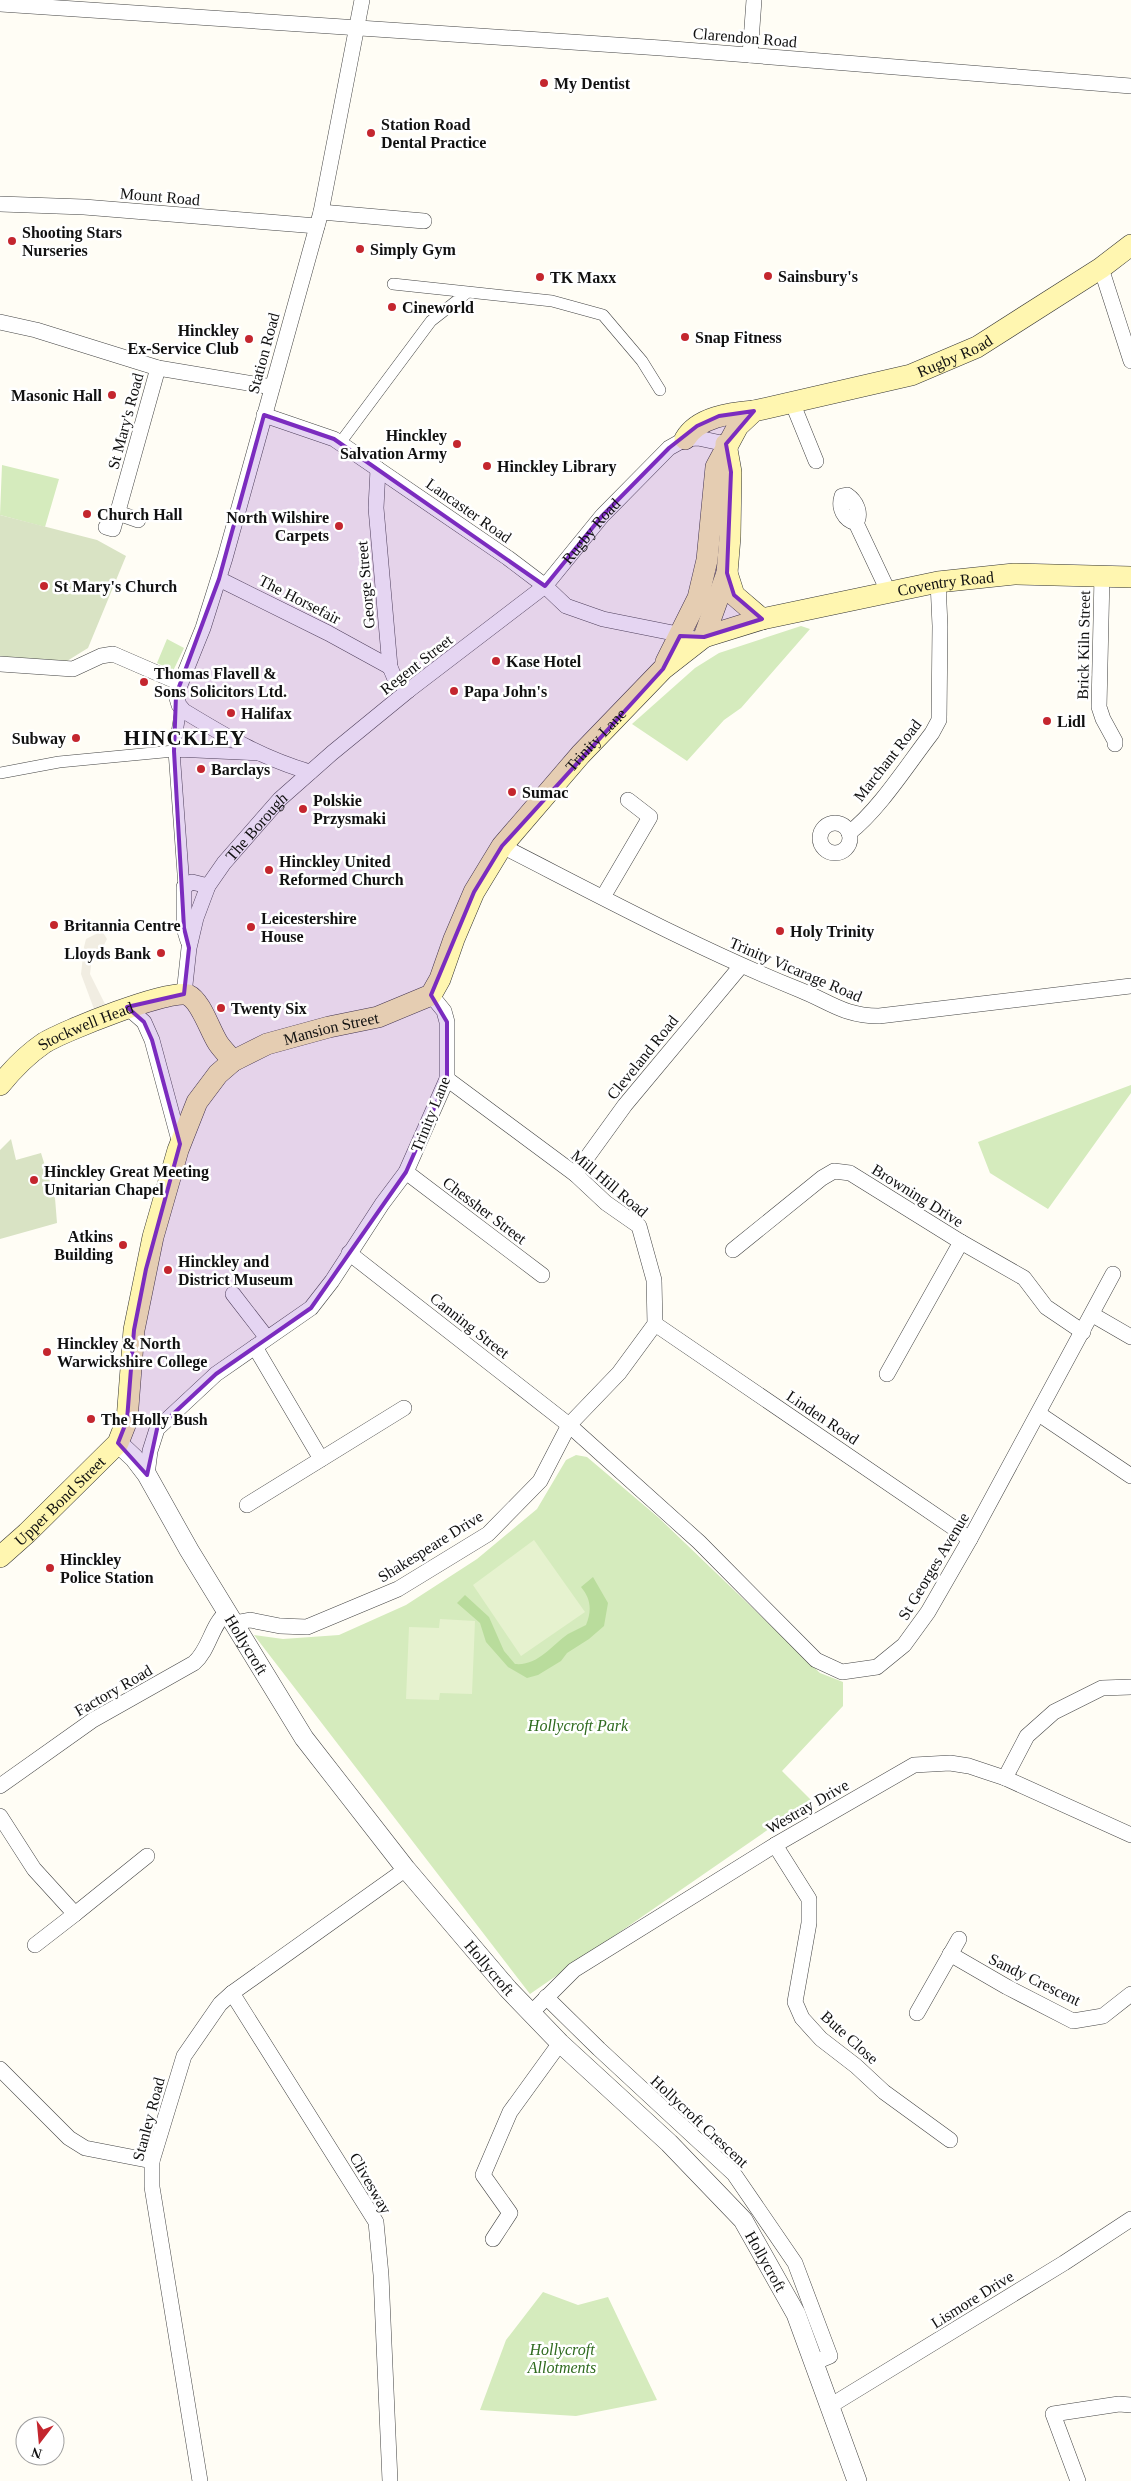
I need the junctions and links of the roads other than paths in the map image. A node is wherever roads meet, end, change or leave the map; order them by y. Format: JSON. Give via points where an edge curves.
{"nodes":[{"id":1,"x":362,"y":0,"type":"edge"},
{"id":2,"x":754,"y":0,"type":"edge"},
{"id":3,"x":0,"y":4,"type":"edge"},
{"id":4,"x":357,"y":28,"type":"junction"},
{"id":5,"x":750,"y":55,"type":"junction"},
{"id":6,"x":1131,"y":86,"type":"edge"},
{"id":7,"x":0,"y":204,"type":"edge"},
{"id":8,"x":319,"y":219,"type":"junction"},
{"id":9,"x":424,"y":221,"type":"dead end"},
{"id":10,"x":1131,"y":245,"type":"edge"},
{"id":11,"x":1101,"y":268,"type":"junction"},
{"id":12,"x":393,"y":284,"type":"dead end"},
{"id":13,"x":468,"y":292,"type":"junction"},
{"id":14,"x":0,"y":322,"type":"edge"},
{"id":15,"x":1131,"y":361,"type":"edge"},
{"id":16,"x":158,"y":368,"type":"junction"},
{"id":17,"x":272,"y":387,"type":"junction"},
{"id":18,"x":660,"y":390,"type":"dead end"},
{"id":19,"x":792,"y":402,"type":"junction"},
{"id":20,"x":754,"y":411,"type":"junction"},
{"id":21,"x":264,"y":415,"type":"junction"},
{"id":22,"x":685,"y":439,"type":"junction"},
{"id":23,"x":340,"y":443,"type":"junction"},
{"id":24,"x":726,"y":444,"type":"junction"},
{"id":25,"x":816,"y":460,"type":"dead end"},
{"id":26,"x":378,"y":469,"type":"junction"},
{"id":27,"x":118,"y":514,"type":"junction"},
{"id":28,"x":138,"y":520,"type":"dead end"},
{"id":29,"x":856,"y":523,"type":"dead end"},
{"id":30,"x":106,"y":527,"type":"dead end"},
{"id":31,"x":727,"y":573,"type":"junction"},
{"id":32,"x":1102,"y":576,"type":"junction"},
{"id":33,"x":1131,"y":577,"type":"edge"},
{"id":34,"x":219,"y":579,"type":"junction"},
{"id":35,"x":938,"y":582,"type":"junction"},
{"id":36,"x":545,"y":586,"type":"junction"},
{"id":37,"x":889,"y":593,"type":"junction"},
{"id":38,"x":762,"y":619,"type":"junction"},
{"id":39,"x":680,"y":636,"type":"junction"},
{"id":40,"x":704,"y":637,"type":"junction"},
{"id":41,"x":0,"y":664,"type":"edge"},
{"id":42,"x":390,"y":667,"type":"junction"},
{"id":43,"x":663,"y":669,"type":"junction"},
{"id":44,"x":182,"y":678,"type":"junction"},
{"id":45,"x":409,"y":690,"type":"junction"},
{"id":46,"x":181,"y":708,"type":"junction"},
{"id":47,"x":1117,"y":742,"type":"dead end"},
{"id":48,"x":174,"y":751,"type":"junction"},
{"id":49,"x":259,"y":755,"type":"junction"},
{"id":50,"x":310,"y":772,"type":"junction"},
{"id":51,"x":0,"y":774,"type":"edge"},
{"id":52,"x":628,"y":800,"type":"dead end"},
{"id":53,"x":849,"y":833,"type":"dead end"},
{"id":54,"x":502,"y":846,"type":"junction"},
{"id":55,"x":208,"y":886,"type":"junction"},
{"id":56,"x":184,"y":887,"type":"junction"},
{"id":57,"x":603,"y":897,"type":"junction"},
{"id":58,"x":190,"y":948,"type":"junction"},
{"id":59,"x":741,"y":966,"type":"junction"},
{"id":60,"x":1131,"y":986,"type":"edge"},
{"id":61,"x":184,"y":994,"type":"junction"},
{"id":62,"x":431,"y":995,"type":"junction"},
{"id":63,"x":128,"y":1007,"type":"junction"},
{"id":64,"x":233,"y":1061,"type":"junction"},
{"id":65,"x":3,"y":1074,"type":"edge"},
{"id":66,"x":447,"y":1079,"type":"junction"},
{"id":67,"x":180,"y":1144,"type":"junction"},
{"id":68,"x":406,"y":1172,"type":"junction"},
{"id":69,"x":575,"y":1174,"type":"junction"},
{"id":70,"x":961,"y":1242,"type":"junction"},
{"id":71,"x":733,"y":1250,"type":"dead end"},
{"id":72,"x":349,"y":1253,"type":"junction"},
{"id":73,"x":1113,"y":1274,"type":"dead end"},
{"id":74,"x":542,"y":1275,"type":"dead end"},
{"id":75,"x":233,"y":1294,"type":"dead end"},
{"id":76,"x":1093,"y":1315,"type":"junction"},
{"id":77,"x":655,"y":1324,"type":"junction"},
{"id":78,"x":1083,"y":1332,"type":"junction"},
{"id":79,"x":1131,"y":1338,"type":"edge"},
{"id":80,"x":261,"y":1343,"type":"junction"},
{"id":81,"x":887,"y":1374,"type":"dead end"},
{"id":82,"x":404,"y":1408,"type":"dead end"},
{"id":83,"x":1039,"y":1414,"type":"junction"},
{"id":84,"x":569,"y":1425,"type":"junction"},
{"id":85,"x":118,"y":1443,"type":"junction"},
{"id":86,"x":321,"y":1459,"type":"junction"},
{"id":87,"x":147,"y":1476,"type":"junction"},
{"id":88,"x":1131,"y":1476,"type":"edge"},
{"id":89,"x":248,"y":1505,"type":"dead end"},
{"id":90,"x":970,"y":1539,"type":"junction"},
{"id":91,"x":0,"y":1557,"type":"edge"},
{"id":92,"x":231,"y":1618,"type":"junction"},
{"id":93,"x":1131,"y":1687,"type":"edge"},
{"id":94,"x":1005,"y":1778,"type":"junction"},
{"id":95,"x":0,"y":1786,"type":"edge"},
{"id":96,"x":0,"y":1816,"type":"edge"},
{"id":97,"x":1131,"y":1836,"type":"edge"},
{"id":98,"x":775,"y":1845,"type":"junction"},
{"id":99,"x":147,"y":1856,"type":"dead end"},
{"id":100,"x":406,"y":1869,"type":"junction"},
{"id":101,"x":75,"y":1914,"type":"junction"},
{"id":102,"x":959,"y":1939,"type":"dead end"},
{"id":103,"x":36,"y":1945,"type":"dead end"},
{"id":104,"x":950,"y":1954,"type":"junction"},
{"id":105,"x":232,"y":1993,"type":"junction"},
{"id":106,"x":1131,"y":1994,"type":"edge"},
{"id":107,"x":546,"y":1997,"type":"junction"},
{"id":108,"x":531,"y":2013,"type":"junction"},
{"id":109,"x":917,"y":2013,"type":"dead end"},
{"id":110,"x":560,"y":2043,"type":"junction"},
{"id":111,"x":0,"y":2069,"type":"edge"},
{"id":112,"x":950,"y":2140,"type":"dead end"},
{"id":113,"x":152,"y":2161,"type":"junction"},
{"id":114,"x":1131,"y":2219,"type":"edge"},
{"id":115,"x":493,"y":2239,"type":"dead end"},
{"id":116,"x":813,"y":2363,"type":"junction"},
{"id":117,"x":1131,"y":2405,"type":"edge"},
{"id":118,"x":830,"y":2406,"type":"junction"},
{"id":119,"x":200,"y":2481,"type":"edge"},
{"id":120,"x":390,"y":2481,"type":"edge"},
{"id":121,"x":857,"y":2481,"type":"edge"},
{"id":122,"x":1078,"y":2481,"type":"edge"}],
"edges":[{"from":1,"to":4,"type":"street","name":"Station Road"},
{"from":2,"to":5,"type":"street"},
{"from":3,"to":4,"type":"street","name":"Clarendon Road"},
{"from":4,"to":5,"type":"street","name":"Clarendon Road"},
{"from":4,"to":8,"type":"street","name":"Station Road"},
{"from":5,"to":6,"type":"street","name":"Clarendon Road"},
{"from":7,"to":8,"type":"street","name":"Mount Road"},
{"from":8,"to":9,"type":"street","name":"Mount Road"},
{"from":8,"to":17,"type":"street","name":"Station Road"},
{"from":10,"to":11,"type":"main road","name":"Rugby Road"},
{"from":11,"to":15,"type":"street"},
{"from":11,"to":19,"type":"main road","name":"Rugby Road","via":[[978,347],[911,375]]},
{"from":12,"to":13,"type":"street"},
{"from":13,"to":18,"type":"street","via":[[552,301],[603,315],[642,360]]},
{"from":13,"to":23,"type":"street","via":[[431,321]]},
{"from":14,"to":16,"type":"street"},
{"from":16,"to":17,"type":"street","name":"St Mary's Road"},
{"from":16,"to":27,"type":"street","name":"St Mary's Road"},
{"from":17,"to":21,"type":"street","name":"Station Road"},
{"from":19,"to":20,"type":"main road","name":"Rugby Road"},
{"from":19,"to":25,"type":"street"},
{"from":20,"to":22,"type":"main road","name":"Rugby Road","via":[[719,416],[697,426]]},
{"from":20,"to":24,"type":"main road"},
{"from":21,"to":23,"type":"street","name":"Lancaster Road"},
{"from":21,"to":34,"type":"street","name":"Station Road"},
{"from":22,"to":24,"type":"street","via":[[698,438]]},
{"from":22,"to":36,"type":"street","name":"Rugby Road","via":[[669,448],[602,516]]},
{"from":23,"to":26,"type":"street","name":"Lancaster Road"},
{"from":24,"to":31,"type":"main road","via":[[731,472]]},
{"from":24,"to":39,"type":"main road","name":"Trinity Lane","via":[[716,466],[707,560],[698,598]]},
{"from":26,"to":36,"type":"street","name":"Lancaster Road"},
{"from":26,"to":42,"type":"street","name":"George Street","via":[[376,508]]},
{"from":27,"to":28,"type":"street"},
{"from":27,"to":30,"type":"street","name":"St Mary's Road","via":[[114,529]]},
{"from":29,"to":37,"type":"street"},
{"from":31,"to":38,"type":"main road","via":[[734,596]]},
{"from":31,"to":40,"type":"main road"},
{"from":32,"to":33,"type":"main road","name":"Coventry Road"},
{"from":32,"to":35,"type":"main road","name":"Coventry Road","via":[[1014,574]]},
{"from":32,"to":47,"type":"street","name":"Brick Kiln Street","via":[[1099,707]]},
{"from":34,"to":42,"type":"street","name":"The Horsefair"},
{"from":34,"to":44,"type":"street","name":"Station Road"},
{"from":35,"to":37,"type":"main road","name":"Coventry Road"},
{"from":35,"to":53,"type":"street","name":"Marchant Road","via":[[939,720],[876,805]]},
{"from":36,"to":39,"type":"street","name":"Coventry Road","via":[[566,606],[603,619]]},
{"from":36,"to":45,"type":"street","name":"Regent Street"},
{"from":37,"to":38,"type":"main road","name":"Coventry Road"},
{"from":38,"to":40,"type":"main road","name":"Coventry Road"},
{"from":39,"to":40,"type":"street","name":"Coventry Road"},
{"from":39,"to":43,"type":"main road","name":"Trinity Lane"},
{"from":40,"to":43,"type":"main road","name":"Trinity Lane"},
{"from":41,"to":44,"type":"street","via":[[74,669],[113,654],[173,680]]},
{"from":42,"to":45,"type":"street","via":[[396,679]]},
{"from":43,"to":54,"type":"main road","name":"Trinity Lane","via":[[581,754]]},
{"from":44,"to":46,"type":"street","name":"Station Road","via":[[176,695]]},
{"from":45,"to":50,"type":"street","name":"Regent Street"},
{"from":46,"to":48,"type":"street","name":"The Borough"},
{"from":46,"to":49,"type":"street"},
{"from":48,"to":49,"type":"street"},
{"from":48,"to":51,"type":"street","via":[[59,762]]},
{"from":48,"to":56,"type":"street","name":"The Borough"},
{"from":49,"to":50,"type":"street"},
{"from":50,"to":55,"type":"street","name":"The Borough","via":[[261,819]]},
{"from":52,"to":57,"type":"street","via":[[650,816]]},
{"from":54,"to":57,"type":"street","name":"Trinity Vicarage Road"},
{"from":54,"to":62,"type":"main road","name":"Trinity Lane","via":[[474,892]]},
{"from":55,"to":56,"type":"street","via":[[192,882]]},
{"from":55,"to":58,"type":"street","name":"The Borough","via":[[196,918]]},
{"from":56,"to":58,"type":"street","name":"The Borough","via":[[184,928]]},
{"from":57,"to":59,"type":"street","name":"Trinity Vicarage Road"},
{"from":58,"to":61,"type":"street","name":"The Borough"},
{"from":59,"to":60,"type":"street","name":"Trinity Vicarage Road","via":[[859,1016]]},
{"from":59,"to":69,"type":"street","name":"Cleveland Road","via":[[625,1104]]},
{"from":61,"to":63,"type":"main road","name":"Stockwell Head"},
{"from":61,"to":64,"type":"main road","via":[[194,1000],[219,1044]]},
{"from":62,"to":64,"type":"main road","name":"Mansion Street","via":[[378,1017],[267,1044]]},
{"from":62,"to":66,"type":"street","name":"Trinity Lane","via":[[444,1011],[447,1022]]},
{"from":63,"to":65,"type":"main road","name":"Stockwell Head","via":[[45,1042]]},
{"from":63,"to":67,"type":"street","via":[[144,1022],[152,1040]]},
{"from":64,"to":67,"type":"main road","name":"Mansion Street","via":[[218,1074],[198,1102]]},
{"from":66,"to":68,"type":"street","name":"Trinity Lane"},
{"from":66,"to":69,"type":"street","name":"Mill Hill Road"},
{"from":67,"to":85,"type":"main road","name":"Mansion Street","via":[[146,1269],[134,1330],[127,1420]]},
{"from":68,"to":72,"type":"street","name":"Trinity Lane"},
{"from":68,"to":74,"type":"street","name":"Chessher Street"},
{"from":69,"to":77,"type":"street","name":"Mill Hill Road","via":[[606,1203],[639,1226],[654,1280]]},
{"from":70,"to":71,"type":"street","name":"Browning Drive","via":[[850,1173],[834,1171]]},
{"from":70,"to":78,"type":"street","name":"Browning Drive","via":[[1024,1278],[1046,1308]]},
{"from":70,"to":81,"type":"street"},
{"from":72,"to":80,"type":"street","name":"Trinity Lane","via":[[311,1308]]},
{"from":72,"to":84,"type":"street","name":"Canning Street"},
{"from":73,"to":76,"type":"street","name":"St Georges Avenue"},
{"from":75,"to":80,"type":"street"},
{"from":76,"to":78,"type":"street","name":"St Georges Avenue"},
{"from":76,"to":79,"type":"street"},
{"from":77,"to":84,"type":"street","via":[[619,1373]]},
{"from":77,"to":90,"type":"street","name":"Linden Road"},
{"from":78,"to":83,"type":"street","name":"St Georges Avenue"},
{"from":80,"to":86,"type":"street"},
{"from":80,"to":87,"type":"street","name":"Trinity Lane","via":[[216,1374],[157,1429]]},
{"from":82,"to":86,"type":"street"},
{"from":83,"to":88,"type":"street"},
{"from":83,"to":90,"type":"street","name":"St Georges Avenue"},
{"from":84,"to":90,"type":"street","name":"St Georges Avenue","via":[[699,1542],[816,1660],[842,1672],[877,1667],[904,1645],[928,1612]]},
{"from":84,"to":92,"type":"street","name":"Shakespeare Drive","via":[[540,1482],[488,1534],[398,1589],[307,1627]]},
{"from":85,"to":87,"type":"street","name":"Hollycroft"},
{"from":85,"to":91,"type":"main road","name":"Upper Bond Street"},
{"from":86,"to":89,"type":"street"},
{"from":87,"to":92,"type":"street","name":"Hollycroft"},
{"from":92,"to":95,"type":"street","name":"Factory Road","via":[[221,1618],[206,1650],[194,1663],[93,1720]]},
{"from":92,"to":100,"type":"street","name":"Hollycroft","via":[[304,1738]]},
{"from":93,"to":94,"type":"street","via":[[1102,1688],[1054,1712],[1027,1736]]},
{"from":94,"to":97,"type":"street","name":"Westray Drive"},
{"from":94,"to":98,"type":"street","name":"Westray Drive","via":[[950,1763],[914,1765]]},
{"from":96,"to":101,"type":"street","via":[[34,1869]]},
{"from":98,"to":107,"type":"street","name":"Westray Drive","via":[[574,1970]]},
{"from":98,"to":112,"type":"street","name":"Bute Close","via":[[809,1899],[809,1923],[795,2002],[802,2018],[884,2092]]},
{"from":99,"to":101,"type":"street"},
{"from":100,"to":105,"type":"street","name":"Stanley Road"},
{"from":100,"to":108,"type":"street","name":"Hollycroft"},
{"from":101,"to":103,"type":"street"},
{"from":102,"to":104,"type":"street"},
{"from":104,"to":106,"type":"street","name":"Sandy Crescent","via":[[1073,2021],[1103,2016]]},
{"from":104,"to":109,"type":"street"},
{"from":105,"to":113,"type":"street","name":"Stanley Road","via":[[220,2004],[184,2056]]},
{"from":105,"to":120,"type":"street","name":"Clivesway","via":[[376,2222]]},
{"from":107,"to":108,"type":"street","name":"Westray Drive"},
{"from":107,"to":116,"type":"street","name":"Hollycroft Crescent","via":[[734,2174],[795,2263],[830,2356]]},
{"from":108,"to":110,"type":"street","name":"Hollycroft"},
{"from":110,"to":115,"type":"street","via":[[510,2112],[483,2175],[510,2214]]},
{"from":110,"to":116,"type":"street","name":"Hollycroft","via":[[669,2143],[743,2220],[796,2314]]},
{"from":111,"to":113,"type":"street","via":[[69,2138],[85,2148]]},
{"from":113,"to":119,"type":"street","name":"Stanley Road","via":[[152,2187]]},
{"from":114,"to":118,"type":"street","name":"Lismore Drive"},
{"from":116,"to":118,"type":"street","name":"Hollycroft"},
{"from":117,"to":122,"type":"street","via":[[1053,2414]]},
{"from":118,"to":121,"type":"street","name":"Hollycroft"}]}
